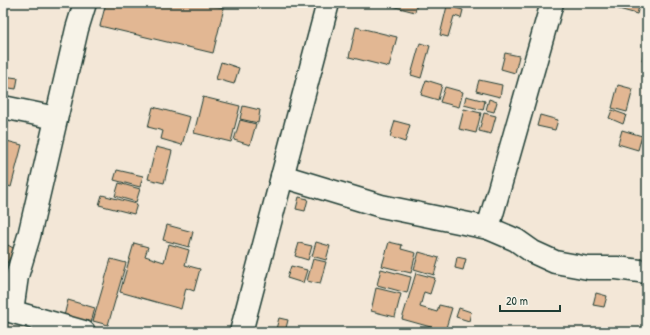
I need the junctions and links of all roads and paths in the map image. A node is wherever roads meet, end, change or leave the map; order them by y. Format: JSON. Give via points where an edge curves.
{"nodes":[{"id":1,"x":85,"y":3,"type":"edge"},
{"id":2,"x":328,"y":3,"type":"edge"},
{"id":3,"x":552,"y":3,"type":"edge"},
{"id":4,"x":3,"y":107,"type":"edge"},
{"id":5,"x":56,"y":118,"type":"junction"},
{"id":6,"x":282,"y":176,"type":"junction"},
{"id":7,"x":488,"y":228,"type":"junction"},
{"id":8,"x":647,"y":272,"type":"edge"},
{"id":9,"x":8,"y":310,"type":"edge"},
{"id":10,"x":84,"y":332,"type":"edge"},
{"id":11,"x":241,"y":332,"type":"edge"}],
"edges":[{"from":1,"to":5,"type":"street"},
{"from":2,"to":6,"type":"street"},
{"from":3,"to":7,"type":"street"},
{"from":4,"to":5,"type":"street"},
{"from":5,"to":9,"type":"street","via":[[29,236]]},
{"from":6,"to":7,"type":"street","via":[[381,206]]},
{"from":6,"to":11,"type":"street"},
{"from":7,"to":8,"type":"street","via":[[555,262],[588,268]]},
{"from":9,"to":10,"type":"street"}]}
